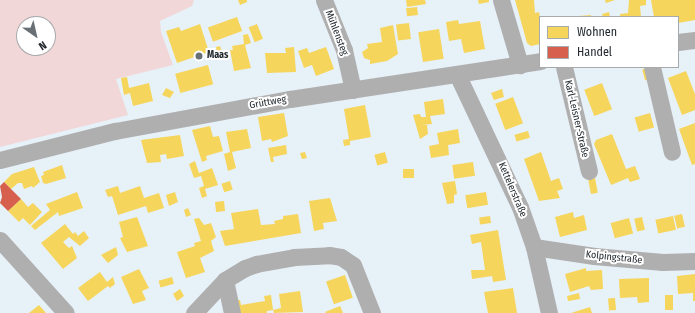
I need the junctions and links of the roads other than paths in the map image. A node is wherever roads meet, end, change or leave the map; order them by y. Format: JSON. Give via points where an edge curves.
{"nodes":[{"id":1,"x":324,"y":0,"type":"edge"},
{"id":2,"x":501,"y":0,"type":"edge"},
{"id":3,"x":695,"y":40,"type":"edge"},
{"id":4,"x":679,"y":42,"type":"edge"},
{"id":5,"x":539,"y":62,"type":"edge"},
{"id":6,"x":520,"y":65,"type":"junction"},
{"id":7,"x":564,"y":68,"type":"edge"},
{"id":8,"x":652,"y":68,"type":"edge"},
{"id":9,"x":457,"y":74,"type":"junction"},
{"id":10,"x":353,"y":90,"type":"junction"},
{"id":11,"x":672,"y":152,"type":"dead end"},
{"id":12,"x":0,"y":160,"type":"edge"},
{"id":13,"x":589,"y":171,"type":"dead end"},
{"id":14,"x":0,"y":240,"type":"edge"},
{"id":15,"x":534,"y":247,"type":"junction"},
{"id":16,"x":695,"y":261,"type":"edge"},
{"id":17,"x":225,"y":280,"type":"junction"},
{"id":18,"x":66,"y":313,"type":"edge"},
{"id":19,"x":194,"y":313,"type":"edge"},
{"id":20,"x":232,"y":313,"type":"edge"},
{"id":21,"x":372,"y":313,"type":"edge"},
{"id":22,"x":549,"y":313,"type":"edge"}],
"edges":[{"from":1,"to":10,"type":"street","name":"Mühlensteg","via":[[344,50]]},
{"from":2,"to":6,"type":"street"},
{"from":3,"to":4,"type":"street"},
{"from":5,"to":6,"type":"street","name":"Grüttweg"},
{"from":6,"to":9,"type":"street","name":"Grüttweg"},
{"from":7,"to":13,"type":"street","name":"Karl-Leisner-Straße"},
{"from":8,"to":11,"type":"street"},
{"from":9,"to":10,"type":"street","name":"Grüttweg"},
{"from":9,"to":15,"type":"street","name":"Kettelerstraße","via":[[511,186]]},
{"from":10,"to":12,"type":"street","name":"Grüttweg","via":[[115,131]]},
{"from":14,"to":18,"type":"street"},
{"from":15,"to":16,"type":"street","name":"Kolpingstraße","via":[[594,256],[663,262]]},
{"from":15,"to":22,"type":"street","name":"Kettelerstraße"},
{"from":17,"to":19,"type":"street"},
{"from":17,"to":20,"type":"street"},
{"from":17,"to":21,"type":"street","via":[[256,264],[310,256],[341,257],[348,260],[358,272]]}]}
